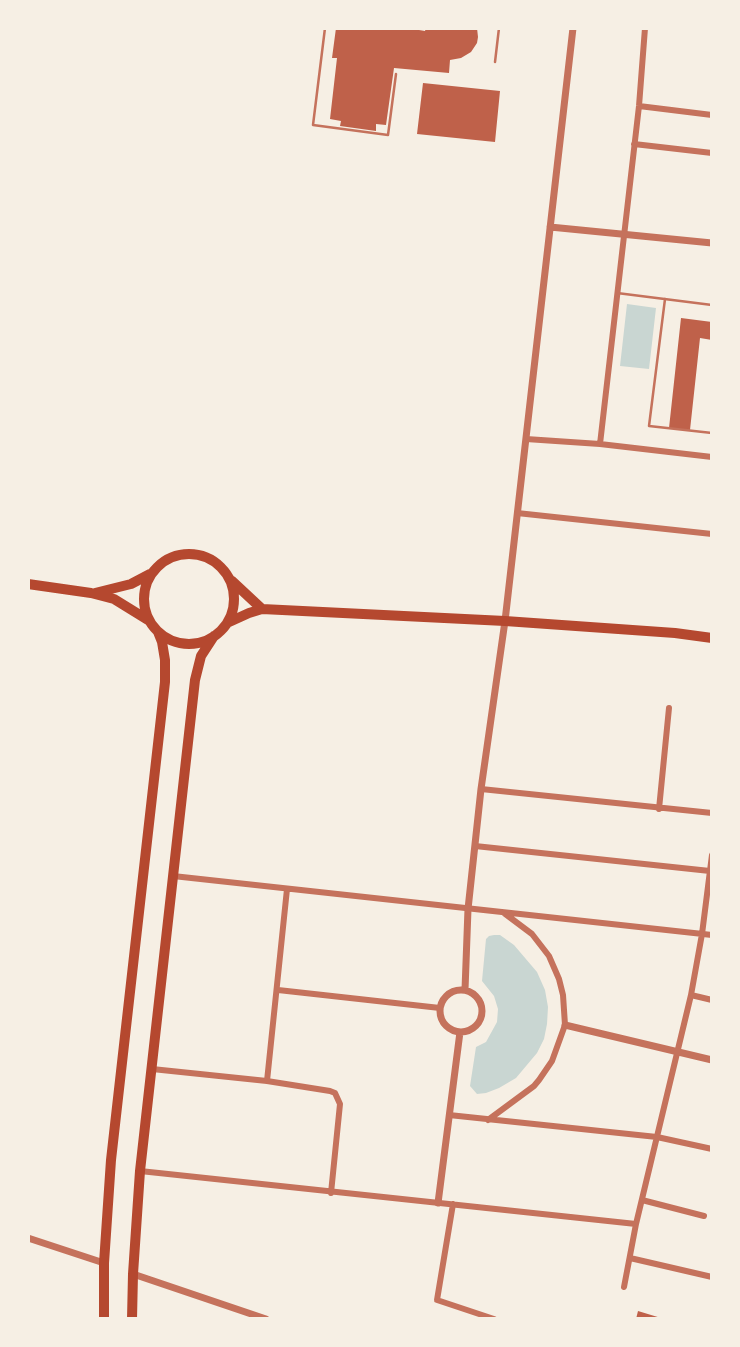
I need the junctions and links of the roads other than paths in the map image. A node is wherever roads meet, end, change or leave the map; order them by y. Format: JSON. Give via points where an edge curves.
{"nodes":[{"id":1,"x":325,"y":28,"type":"edge"},
{"id":2,"x":499,"y":28,"type":"edge"},
{"id":3,"x":573,"y":28,"type":"edge"},
{"id":4,"x":645,"y":28,"type":"edge"},
{"id":5,"x":495,"y":62,"type":"dead end"},
{"id":6,"x":396,"y":74,"type":"dead end"},
{"id":7,"x":639,"y":106,"type":"junction"},
{"id":8,"x":712,"y":115,"type":"edge"},
{"id":9,"x":634,"y":144,"type":"junction"},
{"id":10,"x":712,"y":153,"type":"edge"},
{"id":11,"x":550,"y":227,"type":"junction"},
{"id":12,"x":624,"y":234,"type":"junction"},
{"id":13,"x":712,"y":243,"type":"edge"},
{"id":14,"x":617,"y":293,"type":"junction"},
{"id":15,"x":665,"y":299,"type":"junction"},
{"id":16,"x":712,"y":305,"type":"edge"},
{"id":17,"x":712,"y":433,"type":"edge"},
{"id":18,"x":526,"y":439,"type":"junction"},
{"id":19,"x":600,"y":444,"type":"junction"},
{"id":20,"x":712,"y":457,"type":"edge"},
{"id":21,"x":517,"y":513,"type":"junction"},
{"id":22,"x":712,"y":534,"type":"edge"},
{"id":23,"x":150,"y":574,"type":"junction"},
{"id":24,"x":229,"y":578,"type":"junction"},
{"id":25,"x":28,"y":584,"type":"edge"},
{"id":26,"x":91,"y":593,"type":"junction"},
{"id":27,"x":262,"y":609,"type":"junction"},
{"id":28,"x":148,"y":620,"type":"junction"},
{"id":29,"x":505,"y":621,"type":"junction"},
{"id":30,"x":227,"y":623,"type":"junction"},
{"id":31,"x":158,"y":632,"type":"junction"},
{"id":32,"x":215,"y":636,"type":"junction"},
{"id":33,"x":712,"y":638,"type":"edge"},
{"id":34,"x":669,"y":708,"type":"dead end"},
{"id":35,"x":481,"y":789,"type":"junction"},
{"id":36,"x":659,"y":809,"type":"junction"},
{"id":37,"x":712,"y":813,"type":"edge"},
{"id":38,"x":475,"y":846,"type":"junction"},
{"id":39,"x":712,"y":855,"type":"edge"},
{"id":40,"x":710,"y":872,"type":"junction"},
{"id":41,"x":173,"y":876,"type":"junction"},
{"id":42,"x":287,"y":889,"type":"junction"},
{"id":43,"x":468,"y":909,"type":"junction"},
{"id":44,"x":504,"y":913,"type":"junction"},
{"id":45,"x":702,"y":934,"type":"junction"},
{"id":46,"x":712,"y":935,"type":"edge"},
{"id":47,"x":278,"y":990,"type":"junction"},
{"id":48,"x":465,"y":990,"type":"junction"},
{"id":49,"x":691,"y":995,"type":"junction"},
{"id":50,"x":712,"y":1000,"type":"edge"},
{"id":51,"x":440,"y":1008,"type":"junction"},
{"id":52,"x":565,"y":1025,"type":"junction"},
{"id":53,"x":460,"y":1032,"type":"junction"},
{"id":54,"x":677,"y":1051,"type":"junction"},
{"id":55,"x":712,"y":1060,"type":"edge"},
{"id":56,"x":152,"y":1069,"type":"junction"},
{"id":57,"x":267,"y":1081,"type":"junction"},
{"id":58,"x":449,"y":1115,"type":"junction"},
{"id":59,"x":488,"y":1120,"type":"junction"},
{"id":60,"x":657,"y":1137,"type":"junction"},
{"id":61,"x":712,"y":1149,"type":"edge"},
{"id":62,"x":140,"y":1171,"type":"junction"},
{"id":63,"x":331,"y":1192,"type":"junction"},
{"id":64,"x":642,"y":1200,"type":"junction"},
{"id":65,"x":438,"y":1202,"type":"junction"},
{"id":66,"x":453,"y":1204,"type":"junction"},
{"id":67,"x":704,"y":1216,"type":"dead end"},
{"id":68,"x":636,"y":1224,"type":"junction"},
{"id":69,"x":28,"y":1238,"type":"edge"},
{"id":70,"x":630,"y":1258,"type":"junction"},
{"id":71,"x":104,"y":1263,"type":"junction"},
{"id":72,"x":133,"y":1273,"type":"junction"},
{"id":73,"x":712,"y":1277,"type":"edge"},
{"id":74,"x":624,"y":1287,"type":"dead end"},
{"id":75,"x":104,"y":1319,"type":"edge"},
{"id":76,"x":132,"y":1319,"type":"edge"},
{"id":77,"x":266,"y":1319,"type":"edge"},
{"id":78,"x":494,"y":1319,"type":"edge"}],
"edges":[{"from":1,"to":6,"type":"lane","via":[[313,125],[388,135]]},
{"from":2,"to":5,"type":"lane"},
{"from":3,"to":11,"type":"street"},
{"from":4,"to":7,"type":"street"},
{"from":7,"to":8,"type":"street"},
{"from":7,"to":9,"type":"street"},
{"from":9,"to":10,"type":"street"},
{"from":9,"to":12,"type":"street"},
{"from":11,"to":12,"type":"street"},
{"from":11,"to":18,"type":"street"},
{"from":12,"to":13,"type":"street"},
{"from":12,"to":14,"type":"street"},
{"from":14,"to":15,"type":"lane"},
{"from":14,"to":19,"type":"street"},
{"from":15,"to":16,"type":"lane"},
{"from":15,"to":17,"type":"lane","via":[[649,426]]},
{"from":18,"to":19,"type":"street"},
{"from":18,"to":21,"type":"street"},
{"from":19,"to":20,"type":"street"},
{"from":21,"to":22,"type":"street"},
{"from":21,"to":29,"type":"street"},
{"from":23,"to":24,"type":"main road","via":[[168,559],[190,554],[213,561]]},
{"from":23,"to":26,"type":"main road","via":[[131,584]]},
{"from":23,"to":28,"type":"main road","via":[[143,605]]},
{"from":24,"to":27,"type":"main road"},
{"from":24,"to":30,"type":"main road","via":[[234,601]]},
{"from":25,"to":26,"type":"main road"},
{"from":26,"to":28,"type":"main road","via":[[114,599]]},
{"from":27,"to":29,"type":"main road"},
{"from":27,"to":30,"type":"main road"},
{"from":28,"to":31,"type":"main road"},
{"from":29,"to":33,"type":"main road"},
{"from":29,"to":35,"type":"street"},
{"from":30,"to":32,"type":"main road"},
{"from":31,"to":32,"type":"main road","via":[[190,644]]},
{"from":31,"to":71,"type":"main road","via":[[165,682],[111,1160]]},
{"from":32,"to":41,"type":"main road","via":[[197,670]]},
{"from":34,"to":36,"type":"street"},
{"from":35,"to":36,"type":"street"},
{"from":35,"to":38,"type":"street"},
{"from":36,"to":37,"type":"street"},
{"from":38,"to":40,"type":"street"},
{"from":38,"to":43,"type":"street"},
{"from":39,"to":40,"type":"street"},
{"from":40,"to":45,"type":"street"},
{"from":41,"to":42,"type":"street"},
{"from":41,"to":56,"type":"main road"},
{"from":42,"to":43,"type":"street"},
{"from":42,"to":47,"type":"street"},
{"from":43,"to":44,"type":"street"},
{"from":43,"to":48,"type":"street"},
{"from":44,"to":45,"type":"street"},
{"from":44,"to":52,"type":"street","via":[[532,934],[549,956],[563,995]]},
{"from":45,"to":46,"type":"street"},
{"from":45,"to":49,"type":"street"},
{"from":47,"to":51,"type":"street"},
{"from":47,"to":57,"type":"street"},
{"from":48,"to":51,"type":"street","via":[[449,994]]},
{"from":48,"to":53,"type":"street","via":[[477,996],[483,1014],[478,1025]]},
{"from":49,"to":50,"type":"street"},
{"from":49,"to":54,"type":"street"},
{"from":51,"to":53,"type":"street","via":[[449,1029]]},
{"from":52,"to":54,"type":"street"},
{"from":52,"to":59,"type":"street","via":[[540,1080]]},
{"from":53,"to":58,"type":"street"},
{"from":54,"to":55,"type":"street"},
{"from":54,"to":60,"type":"street"},
{"from":56,"to":57,"type":"street"},
{"from":56,"to":62,"type":"main road"},
{"from":57,"to":63,"type":"street","via":[[330,1091],[338,1097]]},
{"from":58,"to":59,"type":"street"},
{"from":58,"to":65,"type":"street"},
{"from":59,"to":60,"type":"street"},
{"from":60,"to":61,"type":"street"},
{"from":60,"to":64,"type":"street"},
{"from":62,"to":63,"type":"street"},
{"from":62,"to":72,"type":"main road"},
{"from":63,"to":65,"type":"street"},
{"from":64,"to":67,"type":"street"},
{"from":64,"to":68,"type":"street"},
{"from":65,"to":66,"type":"street"},
{"from":66,"to":68,"type":"street"},
{"from":66,"to":78,"type":"street","via":[[437,1300]]},
{"from":68,"to":70,"type":"street"},
{"from":69,"to":71,"type":"street"},
{"from":70,"to":73,"type":"street"},
{"from":70,"to":74,"type":"street"},
{"from":71,"to":75,"type":"main road"},
{"from":72,"to":76,"type":"main road"},
{"from":72,"to":77,"type":"street"}]}
